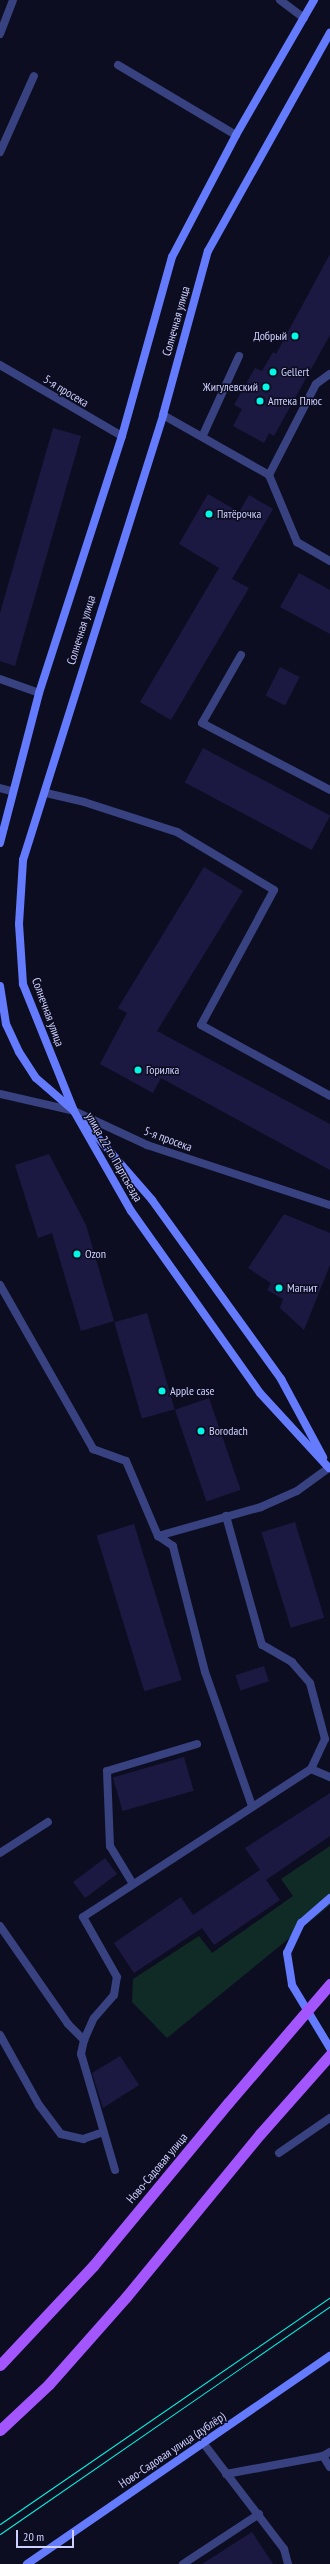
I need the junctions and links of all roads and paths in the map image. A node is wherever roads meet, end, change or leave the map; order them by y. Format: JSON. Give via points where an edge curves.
{"nodes":[{"id":1,"x":13,"y":0,"type":"edge"},
{"id":2,"x":280,"y":0,"type":"edge"},
{"id":3,"x":314,"y":0,"type":"edge"},
{"id":4,"x":304,"y":18,"type":"junction"},
{"id":5,"x":0,"y":34,"type":"edge"},
{"id":6,"x":329,"y":38,"type":"edge"},
{"id":7,"x":118,"y":65,"type":"dead end"},
{"id":8,"x":34,"y":76,"type":"dead end"},
{"id":9,"x":236,"y":135,"type":"junction"},
{"id":10,"x":0,"y":152,"type":"edge"},
{"id":11,"x":239,"y":356,"type":"dead end"},
{"id":12,"x":0,"y":365,"type":"edge"},
{"id":13,"x":330,"y":374,"type":"edge"},
{"id":14,"x":162,"y":415,"type":"junction"},
{"id":15,"x":202,"y":435,"type":"junction"},
{"id":16,"x":122,"y":436,"type":"junction"},
{"id":17,"x":269,"y":475,"type":"junction"},
{"id":18,"x":330,"y":560,"type":"edge"},
{"id":19,"x":241,"y":654,"type":"dead end"},
{"id":20,"x":0,"y":679,"type":"edge"},
{"id":21,"x":39,"y":693,"type":"junction"},
{"id":22,"x":0,"y":788,"type":"edge"},
{"id":23,"x":330,"y":790,"type":"edge"},
{"id":24,"x":12,"y":791,"type":"junction"},
{"id":25,"x":46,"y":793,"type":"junction"},
{"id":26,"x":0,"y":842,"type":"edge"},
{"id":27,"x":0,"y":986,"type":"edge"},
{"id":28,"x":0,"y":1094,"type":"edge"},
{"id":29,"x":330,"y":1096,"type":"edge"},
{"id":30,"x":74,"y":1111,"type":"junction"},
{"id":31,"x":330,"y":1205,"type":"edge"},
{"id":32,"x":0,"y":1285,"type":"edge"},
{"id":33,"x":330,"y":1469,"type":"edge"},
{"id":34,"x":226,"y":1516,"type":"junction"},
{"id":35,"x":158,"y":1536,"type":"junction"},
{"id":36,"x":197,"y":1744,"type":"dead end"},
{"id":37,"x":311,"y":1769,"type":"junction"},
{"id":38,"x":330,"y":1777,"type":"edge"},
{"id":39,"x":252,"y":1806,"type":"junction"},
{"id":40,"x":48,"y":1822,"type":"dead end"},
{"id":41,"x":0,"y":1853,"type":"edge"},
{"id":42,"x":133,"y":1884,"type":"junction"},
{"id":43,"x":330,"y":1898,"type":"edge"},
{"id":44,"x":0,"y":1926,"type":"edge"},
{"id":45,"x":330,"y":1984,"type":"edge"},
{"id":46,"x":0,"y":2035,"type":"edge"},
{"id":47,"x":84,"y":2040,"type":"junction"},
{"id":48,"x":330,"y":2048,"type":"edge"},
{"id":49,"x":330,"y":2054,"type":"edge"},
{"id":50,"x":330,"y":2118,"type":"edge"},
{"id":51,"x":103,"y":2132,"type":"junction"},
{"id":52,"x":279,"y":2153,"type":"dead end"},
{"id":53,"x":115,"y":2170,"type":"dead end"},
{"id":54,"x":330,"y":2356,"type":"edge"},
{"id":55,"x":0,"y":2365,"type":"edge"},
{"id":56,"x":0,"y":2430,"type":"edge"},
{"id":57,"x":204,"y":2444,"type":"junction"},
{"id":58,"x":326,"y":2454,"type":"edge"},
{"id":59,"x":330,"y":2467,"type":"edge"},
{"id":60,"x":226,"y":2474,"type":"junction"},
{"id":61,"x":259,"y":2514,"type":"junction"},
{"id":62,"x":27,"y":2564,"type":"edge"},
{"id":63,"x":183,"y":2564,"type":"edge"},
{"id":64,"x":288,"y":2564,"type":"edge"}],
"edges":[{"from":1,"to":5,"type":"street"},
{"from":2,"to":4,"type":"street"},
{"from":3,"to":4,"type":"main road","name":"Солнечная улица"},
{"from":4,"to":9,"type":"main road","name":"Солнечная улица"},
{"from":6,"to":14,"type":"main road","name":"Солнечная улица","via":[[208,251]]},
{"from":7,"to":9,"type":"street"},
{"from":8,"to":10,"type":"street"},
{"from":9,"to":16,"type":"main road","name":"Солнечная улица","via":[[172,257]]},
{"from":11,"to":15,"type":"street"},
{"from":12,"to":16,"type":"street","name":"5-я просека"},
{"from":13,"to":17,"type":"street","via":[[316,384]]},
{"from":14,"to":15,"type":"street"},
{"from":14,"to":25,"type":"main road","name":"Солнечная улица"},
{"from":15,"to":17,"type":"street"},
{"from":16,"to":21,"type":"main road","name":"Солнечная улица"},
{"from":17,"to":18,"type":"street","via":[[297,542]]},
{"from":19,"to":23,"type":"street","via":[[202,723]]},
{"from":20,"to":21,"type":"street"},
{"from":21,"to":24,"type":"main road","name":"Солнечная улица"},
{"from":22,"to":24,"type":"street"},
{"from":24,"to":26,"type":"main road","name":"Солнечная улица"},
{"from":25,"to":29,"type":"street","via":[[84,802],[177,832],[274,890],[201,1025]]},
{"from":25,"to":30,"type":"main road","name":"Солнечная улица","via":[[23,860],[18,924],[23,984]]},
{"from":27,"to":30,"type":"main road","via":[[6,1024],[19,1052],[36,1078]]},
{"from":28,"to":30,"type":"street","name":"5-я просека"},
{"from":30,"to":31,"type":"street","name":"5-я просека","via":[[147,1145]]},
{"from":30,"to":33,"type":"main road","name":"улица 22-го Партсъезда","via":[[131,1210],[255,1387]]},
{"from":30,"to":33,"type":"main road","name":"улица 22-го Партсъезда","via":[[152,1200],[281,1378]]},
{"from":32,"to":35,"type":"street","via":[[93,1449],[126,1461]]},
{"from":33,"to":34,"type":"street","via":[[297,1491],[261,1506]]},
{"from":34,"to":35,"type":"street"},
{"from":34,"to":37,"type":"street","via":[[262,1645],[292,1662],[310,1683],[325,1739]]},
{"from":35,"to":39,"type":"street","via":[[173,1546],[205,1672]]},
{"from":36,"to":42,"type":"street","via":[[107,1771],[110,1846]]},
{"from":37,"to":38,"type":"street"},
{"from":37,"to":39,"type":"street"},
{"from":39,"to":42,"type":"street"},
{"from":40,"to":41,"type":"street"},
{"from":42,"to":47,"type":"street","via":[[83,1917],[117,1977],[114,1995],[94,2018]]},
{"from":43,"to":48,"type":"main road","via":[[301,1923],[287,1952],[292,1985]]},
{"from":44,"to":47,"type":"street","via":[[68,2024]]},
{"from":45,"to":55,"type":"main road","name":"Ново-Садовая улица","bridge":true,"via":[[93,2266]]},
{"from":46,"to":51,"type":"street","via":[[39,2105],[61,2134],[83,2139]]},
{"from":47,"to":51,"type":"street","via":[[84,2068]]},
{"from":49,"to":56,"type":"main road","via":[[260,2134],[126,2297],[49,2384]]},
{"from":50,"to":52,"type":"street"},
{"from":51,"to":53,"type":"street"},
{"from":54,"to":57,"type":"main road","name":"Ново-Садовая улица (дублёр)"},
{"from":57,"to":60,"type":"street"},
{"from":57,"to":62,"type":"main road","name":"Ново-Садовая улица (дублёр)"},
{"from":58,"to":59,"type":"street"},
{"from":58,"to":60,"type":"street"},
{"from":60,"to":61,"type":"street"},
{"from":61,"to":63,"type":"street"},
{"from":61,"to":64,"type":"street","via":[[284,2549]]}]}
